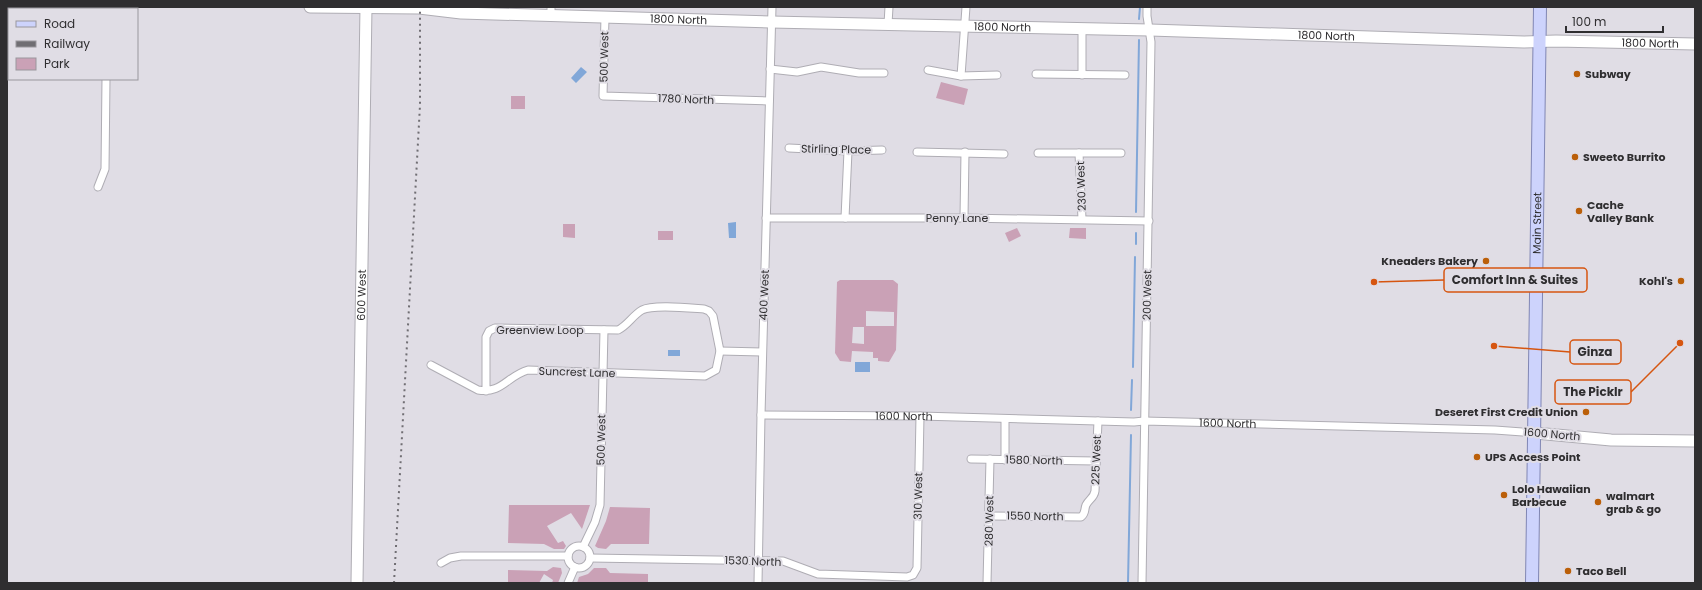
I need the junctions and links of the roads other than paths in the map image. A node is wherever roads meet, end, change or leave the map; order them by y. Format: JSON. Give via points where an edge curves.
{"nodes":[{"id":1,"x":310,"y":7,"type":"edge"},
{"id":2,"x":772,"y":7,"type":"edge"},
{"id":3,"x":889,"y":7,"type":"edge"},
{"id":4,"x":966,"y":7,"type":"edge"},
{"id":5,"x":1147,"y":7,"type":"edge"},
{"id":6,"x":1540,"y":7,"type":"edge"},
{"id":7,"x":366,"y":8,"type":"edge"},
{"id":8,"x":551,"y":11,"type":"edge"},
{"id":9,"x":605,"y":17,"type":"junction"},
{"id":10,"x":771,"y":22,"type":"junction"},
{"id":11,"x":888,"y":24,"type":"junction"},
{"id":12,"x":964,"y":25,"type":"junction"},
{"id":13,"x":1082,"y":28,"type":"junction"},
{"id":14,"x":1150,"y":30,"type":"junction"},
{"id":15,"x":1539,"y":42,"type":"junction"},
{"id":16,"x":1695,"y":44,"type":"edge"},
{"id":17,"x":770,"y":69,"type":"junction"},
{"id":18,"x":928,"y":70,"type":"dead end"},
{"id":19,"x":884,"y":73,"type":"dead end"},
{"id":20,"x":1036,"y":74,"type":"dead end"},
{"id":21,"x":1082,"y":74,"type":"junction"},
{"id":22,"x":997,"y":75,"type":"dead end"},
{"id":23,"x":1125,"y":75,"type":"dead end"},
{"id":24,"x":961,"y":76,"type":"junction"},
{"id":25,"x":106,"y":80,"type":"edge"},
{"id":26,"x":603,"y":96,"type":"joint"},
{"id":27,"x":770,"y":101,"type":"junction"},
{"id":28,"x":789,"y":148,"type":"dead end"},
{"id":29,"x":882,"y":150,"type":"dead end"},
{"id":30,"x":848,"y":151,"type":"junction"},
{"id":31,"x":917,"y":152,"type":"dead end"},
{"id":32,"x":965,"y":152,"type":"junction"},
{"id":33,"x":1038,"y":153,"type":"dead end"},
{"id":34,"x":1080,"y":153,"type":"junction"},
{"id":35,"x":1121,"y":153,"type":"dead end"},
{"id":36,"x":1004,"y":154,"type":"dead end"},
{"id":37,"x":98,"y":186,"type":"dead end"},
{"id":38,"x":766,"y":218,"type":"junction"},
{"id":39,"x":845,"y":218,"type":"junction"},
{"id":40,"x":964,"y":218,"type":"junction"},
{"id":41,"x":1082,"y":220,"type":"junction"},
{"id":42,"x":1149,"y":221,"type":"junction"},
{"id":43,"x":604,"y":330,"type":"junction"},
{"id":44,"x":720,"y":351,"type":"junction"},
{"id":45,"x":762,"y":352,"type":"junction"},
{"id":46,"x":431,"y":365,"type":"dead end"},
{"id":47,"x":602,"y":373,"type":"junction"},
{"id":48,"x":486,"y":391,"type":"junction"},
{"id":49,"x":761,"y":415,"type":"junction"},
{"id":50,"x":920,"y":416,"type":"junction"},
{"id":51,"x":1005,"y":419,"type":"junction"},
{"id":52,"x":1144,"y":420,"type":"junction"},
{"id":53,"x":1098,"y":421,"type":"junction"},
{"id":54,"x":1535,"y":433,"type":"junction"},
{"id":55,"x":1695,"y":441,"type":"edge"},
{"id":56,"x":971,"y":459,"type":"dead end"},
{"id":57,"x":990,"y":459,"type":"junction"},
{"id":58,"x":1005,"y":460,"type":"junction"},
{"id":59,"x":1096,"y":461,"type":"junction"},
{"id":60,"x":989,"y":516,"type":"junction"},
{"id":61,"x":1081,"y":517,"type":"joint"},
{"id":62,"x":583,"y":547,"type":"junction"},
{"id":63,"x":568,"y":556,"type":"junction"},
{"id":64,"x":590,"y":558,"type":"junction"},
{"id":65,"x":758,"y":561,"type":"junction"},
{"id":66,"x":441,"y":563,"type":"dead end"},
{"id":67,"x":575,"y":567,"type":"junction"},
{"id":68,"x":913,"y":575,"type":"joint"},
{"id":69,"x":356,"y":583,"type":"edge"},
{"id":70,"x":568,"y":583,"type":"edge"},
{"id":71,"x":758,"y":583,"type":"edge"},
{"id":72,"x":987,"y":583,"type":"edge"},
{"id":73,"x":1142,"y":583,"type":"edge"},
{"id":74,"x":1532,"y":583,"type":"edge"}],
"edges":[{"from":1,"to":7,"type":"street","name":"1800 North"},
{"from":2,"to":10,"type":"street","name":"400 West"},
{"from":3,"to":11,"type":"street"},
{"from":4,"to":12,"type":"street"},
{"from":5,"to":14,"type":"street","name":"200 West"},
{"from":6,"to":15,"type":"main road","name":"Main Street"},
{"from":7,"to":8,"type":"street","name":"1800 North","via":[[420,8],[461,13]]},
{"from":7,"to":69,"type":"street","name":"600 West"},
{"from":8,"to":9,"type":"street","name":"1800 North"},
{"from":9,"to":10,"type":"street","name":"1800 North"},
{"from":9,"to":26,"type":"street","name":"500 West"},
{"from":10,"to":11,"type":"street","name":"1800 North"},
{"from":10,"to":17,"type":"street","name":"400 West"},
{"from":11,"to":12,"type":"street","name":"1800 North"},
{"from":12,"to":13,"type":"street","name":"1800 North"},
{"from":12,"to":24,"type":"street"},
{"from":13,"to":14,"type":"street","name":"1800 North"},
{"from":13,"to":21,"type":"street"},
{"from":14,"to":15,"type":"street","name":"1800 North"},
{"from":14,"to":42,"type":"street","name":"200 West"},
{"from":15,"to":16,"type":"street","name":"1800 North"},
{"from":15,"to":54,"type":"main road","name":"Main Street"},
{"from":17,"to":19,"type":"street","via":[[797,72],[821,68],[858,73]]},
{"from":17,"to":27,"type":"street","name":"400 West"},
{"from":18,"to":24,"type":"street"},
{"from":20,"to":21,"type":"street"},
{"from":21,"to":23,"type":"street"},
{"from":22,"to":24,"type":"street"},
{"from":25,"to":37,"type":"street","via":[[104,169]]},
{"from":26,"to":27,"type":"street","name":"1780 North"},
{"from":27,"to":38,"type":"street","name":"400 West"},
{"from":28,"to":30,"type":"street","name":"Stirling Place"},
{"from":29,"to":30,"type":"street","name":"Stirling Place"},
{"from":30,"to":39,"type":"street"},
{"from":31,"to":32,"type":"street"},
{"from":32,"to":36,"type":"street"},
{"from":32,"to":40,"type":"street"},
{"from":33,"to":34,"type":"street"},
{"from":34,"to":35,"type":"street"},
{"from":34,"to":41,"type":"street","name":"230 West"},
{"from":38,"to":39,"type":"street","name":"Penny Lane"},
{"from":38,"to":45,"type":"street","name":"400 West"},
{"from":39,"to":40,"type":"street","name":"Penny Lane"},
{"from":40,"to":41,"type":"street","name":"Penny Lane"},
{"from":41,"to":42,"type":"street","name":"Penny Lane"},
{"from":42,"to":52,"type":"street","name":"200 West"},
{"from":43,"to":44,"type":"street","via":[[626,327],[636,314],[644,309],[704,309],[713,316]]},
{"from":43,"to":47,"type":"street","name":"500 West"},
{"from":43,"to":48,"type":"street","name":"Greenview Loop","via":[[495,328],[489,331],[486,337]]},
{"from":44,"to":45,"type":"street"},
{"from":44,"to":47,"type":"street","name":"Suncrest Lane","via":[[716,370],[705,376]]},
{"from":45,"to":49,"type":"street","name":"400 West"},
{"from":46,"to":48,"type":"street","via":[[478,390]]},
{"from":47,"to":48,"type":"street","name":"Suncrest Lane","via":[[586,370],[528,370],[517,373],[496,390]]},
{"from":47,"to":62,"type":"street","name":"500 West","via":[[600,505]]},
{"from":49,"to":50,"type":"street","name":"1600 North"},
{"from":49,"to":65,"type":"street","name":"400 West"},
{"from":50,"to":51,"type":"street","name":"1600 North"},
{"from":50,"to":68,"type":"street","name":"310 West","via":[[917,568]]},
{"from":51,"to":53,"type":"street","name":"1600 North"},
{"from":51,"to":58,"type":"street"},
{"from":52,"to":53,"type":"street","name":"1600 North"},
{"from":52,"to":54,"type":"street","name":"1600 North","via":[[1483,429]]},
{"from":52,"to":73,"type":"street","name":"200 West"},
{"from":53,"to":59,"type":"street","name":"225 West"},
{"from":54,"to":55,"type":"street","name":"1600 North","via":[[1611,440]]},
{"from":54,"to":74,"type":"main road","name":"Main Street"},
{"from":56,"to":57,"type":"street","name":"1580 North"},
{"from":57,"to":58,"type":"street","name":"1580 North"},
{"from":57,"to":60,"type":"street","name":"280 West"},
{"from":58,"to":59,"type":"street","name":"1580 North"},
{"from":59,"to":61,"type":"street","name":"225 West","via":[[1095,495]]},
{"from":60,"to":61,"type":"street","name":"1550 North"},
{"from":60,"to":72,"type":"street","name":"280 West"},
{"from":62,"to":63,"type":"street","via":[[574,548]]},
{"from":62,"to":64,"type":"street","via":[[588,551]]},
{"from":63,"to":66,"type":"street","via":[[461,556]]},
{"from":63,"to":67,"type":"street","via":[[570,563]]},
{"from":64,"to":65,"type":"street","name":"1530 North"},
{"from":64,"to":67,"type":"street","via":[[585,566]]},
{"from":65,"to":68,"type":"street","name":"1530 North","via":[[787,562],[818,574],[906,577]]},
{"from":65,"to":71,"type":"street","name":"400 West"},
{"from":67,"to":70,"type":"street"}]}
